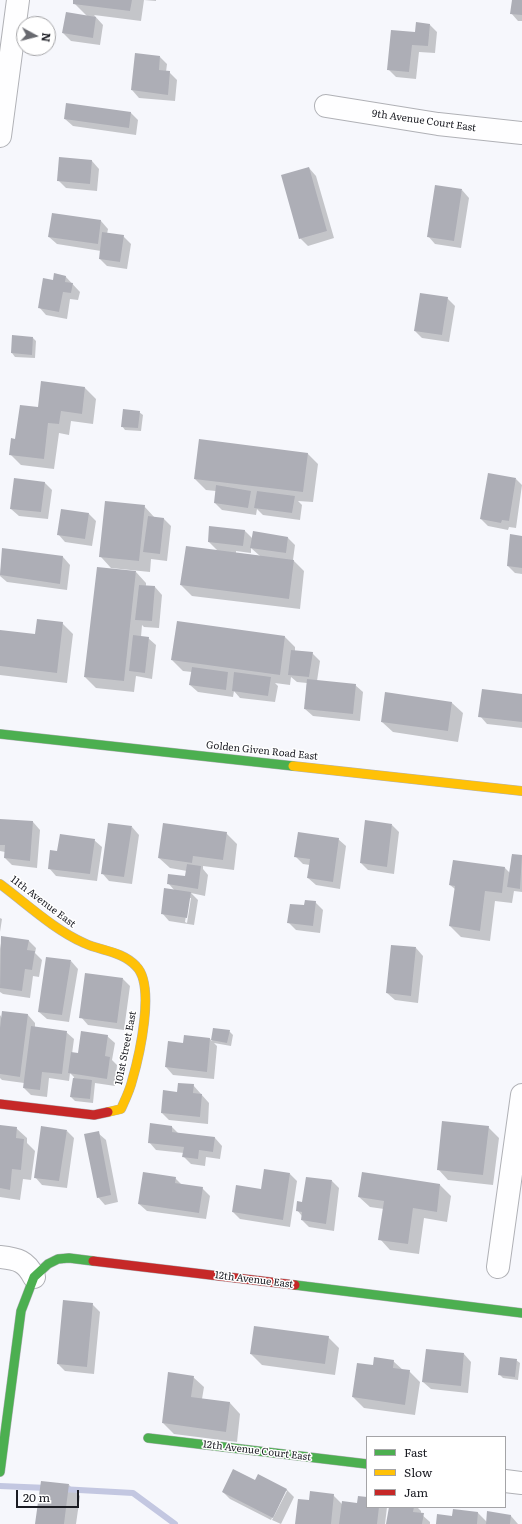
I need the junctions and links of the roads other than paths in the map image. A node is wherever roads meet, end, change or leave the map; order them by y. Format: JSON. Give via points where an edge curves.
{"nodes":[{"id":1,"x":18,"y":0,"type":"edge"},
{"id":2,"x":326,"y":106,"type":"dead end"},
{"id":3,"x":522,"y":133,"type":"edge"},
{"id":4,"x":0,"y":136,"type":"edge"},
{"id":5,"x":0,"y":734,"type":"edge"},
{"id":6,"x":522,"y":791,"type":"edge"},
{"id":7,"x":0,"y":884,"type":"edge"},
{"id":8,"x":137,"y":966,"type":"joint"},
{"id":9,"x":522,"y":1095,"type":"edge"},
{"id":10,"x":0,"y":1104,"type":"edge"},
{"id":11,"x":519,"y":1143,"type":"edge"},
{"id":12,"x":0,"y":1257,"type":"edge"},
{"id":13,"x":498,"y":1267,"type":"dead end"},
{"id":14,"x":34,"y":1277,"type":"junction"},
{"id":15,"x":522,"y":1313,"type":"edge"},
{"id":16,"x":148,"y":1438,"type":"dead end"},
{"id":17,"x":366,"y":1464,"type":"edge"},
{"id":18,"x":0,"y":1472,"type":"edge"},
{"id":19,"x":506,"y":1481,"type":"edge"},
{"id":20,"x":522,"y":1483,"type":"edge"}],
"edges":[{"from":1,"to":4,"type":"street"},
{"from":2,"to":3,"type":"street","name":"9th Avenue Court East","via":[[438,124]]},
{"from":5,"to":6,"type":"street","name":"Golden Given Road East"},
{"from":7,"to":8,"type":"street","name":"11th Avenue East","via":[[65,933],[85,944],[114,952]]},
{"from":8,"to":10,"type":"street","name":"101st Street East","via":[[146,998],[144,1023],[132,1082],[121,1109],[94,1115]]},
{"from":9,"to":11,"type":"street"},
{"from":11,"to":13,"type":"street"},
{"from":12,"to":14,"type":"street","via":[[19,1261],[28,1266]]},
{"from":14,"to":15,"type":"street","name":"12th Avenue East","via":[[48,1264],[58,1259],[69,1258]]},
{"from":14,"to":18,"type":"street","via":[[21,1311]]},
{"from":16,"to":17,"type":"street","name":"12th Avenue Court East"},
{"from":19,"to":20,"type":"street"}]}
